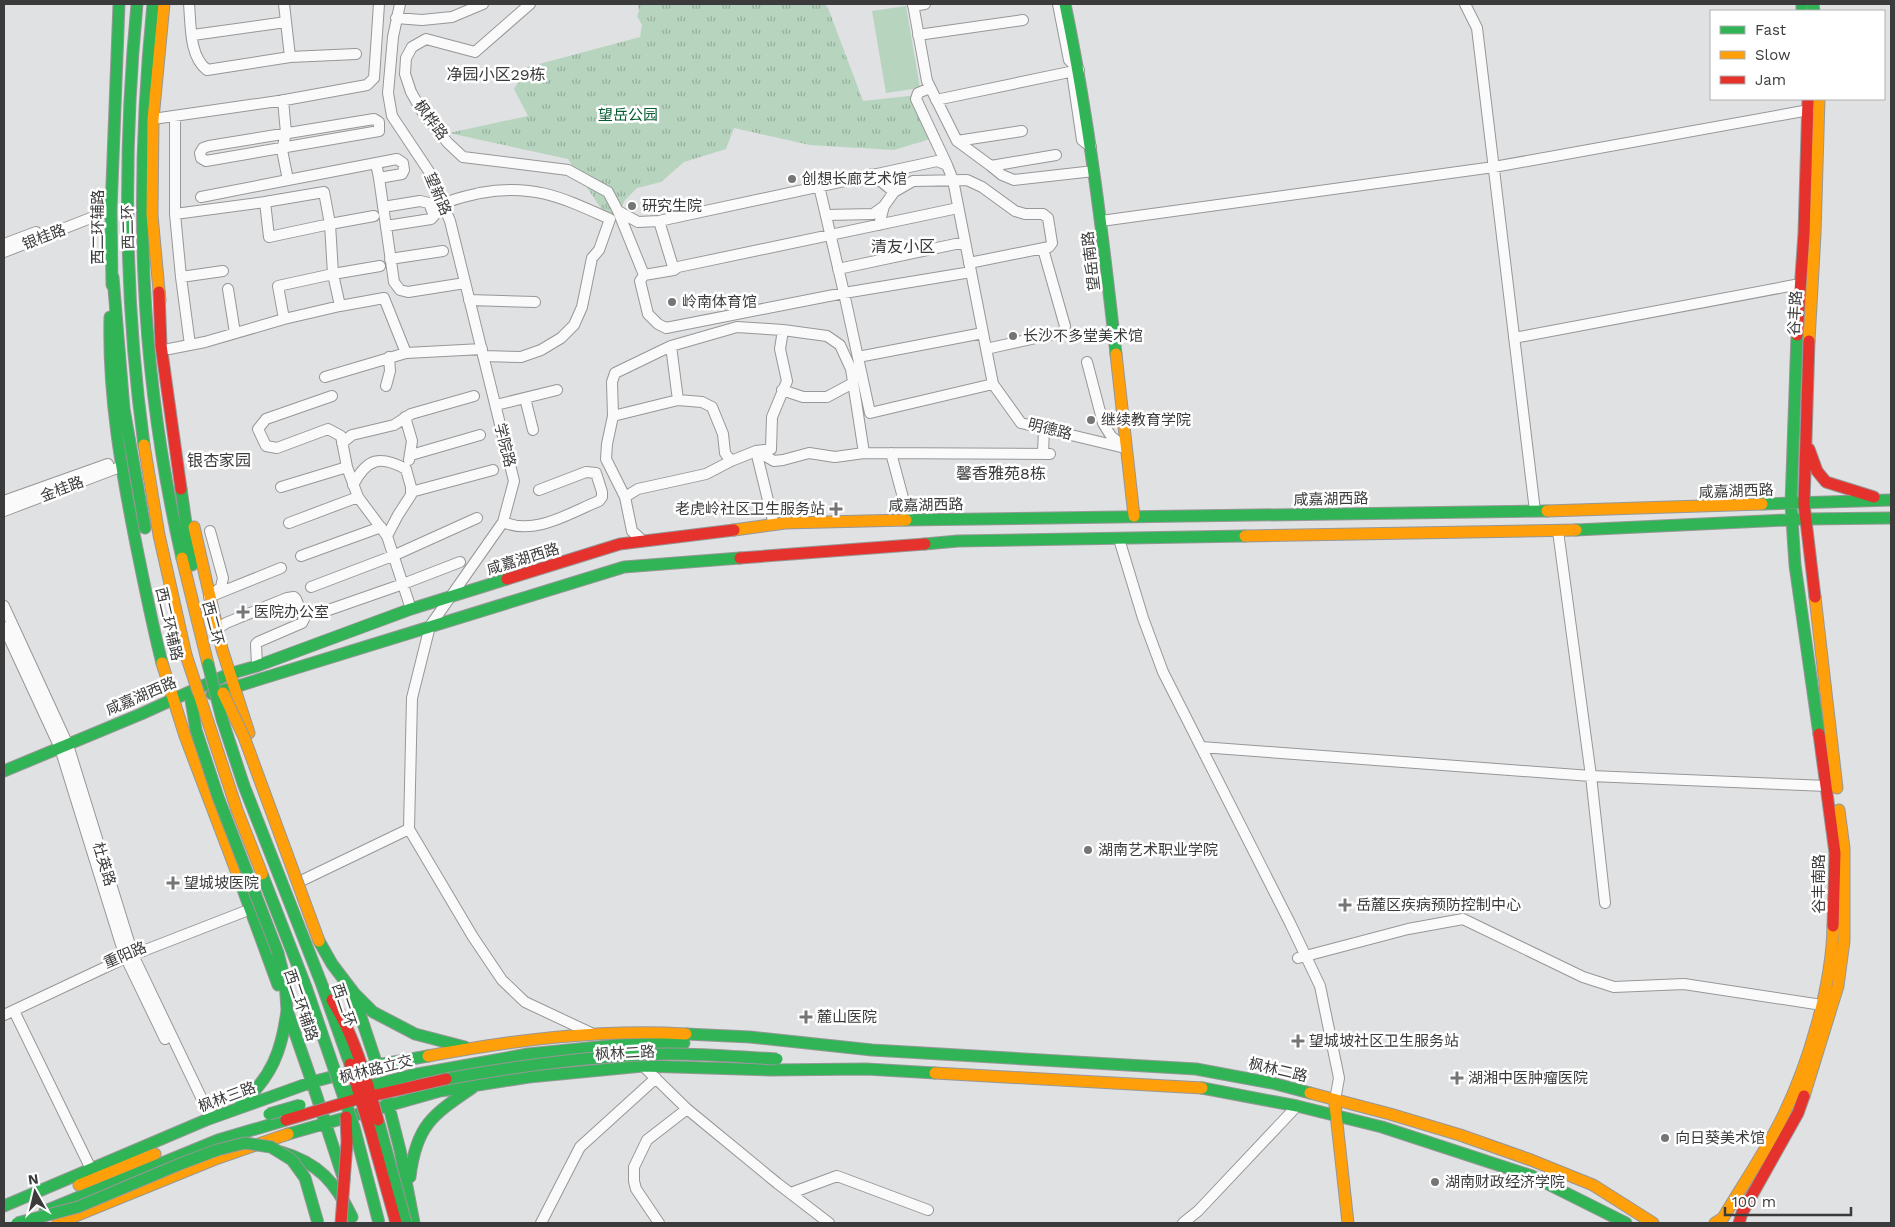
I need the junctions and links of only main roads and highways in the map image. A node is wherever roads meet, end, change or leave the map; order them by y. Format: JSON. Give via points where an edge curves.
{"nodes":[{"id":1,"x":119,"y":4,"type":"edge"},
{"id":2,"x":137,"y":4,"type":"edge"},
{"id":3,"x":153,"y":4,"type":"edge"},
{"id":4,"x":164,"y":4,"type":"edge"},
{"id":5,"x":1065,"y":4,"type":"edge"},
{"id":6,"x":1820,"y":100,"type":"edge"},
{"id":7,"x":1808,"y":104,"type":"edge"},
{"id":8,"x":113,"y":277,"type":"junction"},
{"id":9,"x":165,"y":347,"type":"junction"},
{"id":10,"x":1806,"y":436,"type":"junction"},
{"id":11,"x":1889,"y":501,"type":"edge"},
{"id":12,"x":1791,"y":504,"type":"junction"},
{"id":13,"x":1804,"y":504,"type":"junction"},
{"id":14,"x":1134,"y":516,"type":"junction"},
{"id":15,"x":1891,"y":518,"type":"edge"},
{"id":16,"x":1792,"y":520,"type":"junction"},
{"id":17,"x":1806,"y":524,"type":"junction"},
{"id":18,"x":147,"y":535,"type":"dead end"},
{"id":19,"x":151,"y":550,"type":"dead end"},
{"id":20,"x":194,"y":611,"type":"junction"},
{"id":21,"x":177,"y":616,"type":"junction"},
{"id":22,"x":186,"y":654,"type":"junction"},
{"id":23,"x":208,"y":664,"type":"junction"},
{"id":24,"x":229,"y":674,"type":"junction"},
{"id":25,"x":234,"y":687,"type":"junction"},
{"id":26,"x":174,"y":702,"type":"junction"},
{"id":27,"x":65,"y":748,"type":"junction"},
{"id":28,"x":4,"y":771,"type":"edge"},
{"id":29,"x":4,"y":775,"type":"edge"},
{"id":30,"x":321,"y":984,"type":"junction"},
{"id":31,"x":354,"y":993,"type":"junction"},
{"id":32,"x":287,"y":1010,"type":"junction"},
{"id":33,"x":471,"y":1048,"type":"junction"},
{"id":34,"x":872,"y":1050,"type":"junction"},
{"id":35,"x":776,"y":1054,"type":"junction"},
{"id":36,"x":377,"y":1065,"type":"junction"},
{"id":37,"x":866,"y":1069,"type":"junction"},
{"id":38,"x":312,"y":1082,"type":"junction"},
{"id":39,"x":478,"y":1084,"type":"junction"},
{"id":40,"x":342,"y":1092,"type":"junction"},
{"id":41,"x":1335,"y":1100,"type":"junction"},
{"id":42,"x":388,"y":1104,"type":"junction"},
{"id":43,"x":227,"y":1112,"type":"junction"},
{"id":44,"x":1335,"y":1116,"type":"junction"},
{"id":45,"x":325,"y":1122,"type":"junction"},
{"id":46,"x":218,"y":1158,"type":"junction"},
{"id":47,"x":408,"y":1194,"type":"junction"},
{"id":48,"x":4,"y":1206,"type":"edge"},
{"id":49,"x":4,"y":1217,"type":"edge"},
{"id":50,"x":353,"y":1220,"type":"edge"},
{"id":51,"x":16,"y":1223,"type":"edge"},
{"id":52,"x":58,"y":1223,"type":"edge"},
{"id":53,"x":318,"y":1223,"type":"edge"},
{"id":54,"x":341,"y":1223,"type":"edge"},
{"id":55,"x":379,"y":1223,"type":"edge"},
{"id":56,"x":396,"y":1223,"type":"edge"},
{"id":57,"x":406,"y":1223,"type":"edge"},
{"id":58,"x":414,"y":1223,"type":"edge"},
{"id":59,"x":1348,"y":1223,"type":"edge"},
{"id":60,"x":1626,"y":1223,"type":"edge"},
{"id":61,"x":1653,"y":1223,"type":"edge"},
{"id":62,"x":1715,"y":1223,"type":"edge"},
{"id":63,"x":1739,"y":1223,"type":"edge"}],
"edges":[{"from":1,"to":8,"type":"main road","name":"西二环辅路","via":[[112,207]]},
{"from":2,"to":21,"type":"main road","name":"西二环","via":[[126,147],[128,271],[134,364],[154,514]]},
{"from":3,"to":20,"type":"main road","name":"西二环","via":[[142,160],[149,354],[172,515]]},
{"from":4,"to":9,"type":"main road","via":[[153,119],[152,215]]},
{"from":5,"to":14,"type":"main road","name":"望岳南路","via":[[1079,70],[1101,221]]},
{"from":6,"to":10,"type":"main road","name":"谷丰路"},
{"from":7,"to":12,"type":"main road","name":"谷丰路"},
{"from":8,"to":18,"type":"main road","via":[[124,409]]},
{"from":8,"to":26,"type":"main road","name":"西二环辅路","via":[[108,353],[119,464],[158,648]]},
{"from":9,"to":20,"type":"main road","via":[[190,540]]},
{"from":9,"to":24,"type":"main road","via":[[189,497],[209,597]]},
{"from":10,"to":11,"type":"main road","via":[[1817,471],[1826,482]]},
{"from":10,"to":13,"type":"main road","name":"谷丰路"},
{"from":11,"to":13,"type":"main road","name":"咸嘉湖西路"},
{"from":12,"to":13,"type":"main road","name":"咸嘉湖西路"},
{"from":12,"to":14,"type":"main road","name":"咸嘉湖西路"},
{"from":12,"to":16,"type":"main road","name":"谷丰路"},
{"from":13,"to":17,"type":"main road","name":"谷丰路"},
{"from":14,"to":24,"type":"main road","name":"咸嘉湖西路","via":[[774,525],[620,544],[411,609]]},
{"from":15,"to":17,"type":"main road","name":"咸嘉湖西路"},
{"from":16,"to":17,"type":"main road","name":"咸嘉湖西路"},
{"from":16,"to":25,"type":"main road","name":"咸嘉湖西路","via":[[1558,531],[958,542],[624,567]]},
{"from":16,"to":62,"type":"main road","name":"谷丰南路","via":[[1795,565],[1835,853],[1830,967],[1802,1072],[1783,1117],[1723,1218]]},
{"from":17,"to":63,"type":"main road","name":"谷丰南路","via":[[1844,848],[1844,941],[1838,986],[1810,1081],[1798,1113]]},
{"from":19,"to":21,"type":"main road"},
{"from":20,"to":23,"type":"main road","name":"西二环"},
{"from":21,"to":22,"type":"main road","name":"西二环"},
{"from":22,"to":32,"type":"main road","bridge":true,"via":[[196,730],[278,953],[285,981]]},
{"from":22,"to":40,"type":"main road","name":"西二环","bridge":true,"via":[[237,810],[306,987]]},
{"from":23,"to":30,"type":"main road","name":"西二环","bridge":true,"via":[[223,720],[253,806]]},
{"from":23,"to":31,"type":"main road","bridge":true,"via":[[244,737],[319,941]]},
{"from":24,"to":25,"type":"main road"},
{"from":24,"to":26,"type":"main road","name":"咸嘉湖西路"},
{"from":25,"to":26,"type":"main road","name":"咸嘉湖西路"},
{"from":25,"to":31,"type":"main road","via":[[303,880]]},
{"from":26,"to":27,"type":"main road","name":"咸嘉湖西路","via":[[80,738]]},
{"from":26,"to":32,"type":"main road","name":"西二环辅路"},
{"from":27,"to":28,"type":"main road","name":"咸嘉湖西路"},
{"from":27,"to":29,"type":"main road","name":"咸嘉湖西路"},
{"from":30,"to":56,"type":"main road","name":"西二环","bridge":true,"via":[[372,1133]]},
{"from":30,"to":57,"type":"main road","bridge":true,"via":[[356,1043]]},
{"from":31,"to":33,"type":"main road","via":[[373,1012],[415,1034]]},
{"from":31,"to":36,"type":"main road"},
{"from":32,"to":38,"type":"main road","name":"西二环辅路"},
{"from":32,"to":43,"type":"main road","via":[[284,1035],[274,1064],[258,1089],[242,1104]]},
{"from":33,"to":34,"type":"main road","name":"枫林二路","via":[[592,1033],[654,1032],[750,1037]]},
{"from":33,"to":36,"type":"main road","name":"枫林三路"},
{"from":34,"to":35,"type":"main road","name":"枫林二路"},
{"from":34,"to":41,"type":"main road","name":"枫林二路","via":[[1196,1069],[1272,1083]]},
{"from":35,"to":37,"type":"main road","name":"枫林二路"},
{"from":35,"to":49,"type":"main road","name":"枫林路立交","bridge":true,"via":[[675,1042],[618,1045],[528,1054],[412,1075],[219,1131],[49,1196]]},
{"from":35,"to":51,"type":"main road","name":"枫林路立交","bridge":true,"via":[[627,1056],[523,1066],[414,1085],[311,1111],[218,1140]]},
{"from":36,"to":38,"type":"main road","name":"枫林三路"},
{"from":36,"to":42,"type":"main road"},
{"from":37,"to":39,"type":"main road","name":"枫林二路","via":[[643,1066]]},
{"from":37,"to":44,"type":"main road","name":"枫林二路","via":[[1194,1086]]},
{"from":38,"to":43,"type":"main road","name":"枫林三路"},
{"from":38,"to":45,"type":"main road","name":"西二环辅路"},
{"from":39,"to":42,"type":"main road","name":"枫林二路"},
{"from":39,"to":47,"type":"main road","via":[[441,1108],[430,1121],[414,1152]]},
{"from":40,"to":54,"type":"main road","bridge":true,"via":[[347,1142]]},
{"from":40,"to":55,"type":"main road","name":"西二环","bridge":true},
{"from":41,"to":44,"type":"main road"},
{"from":41,"to":61,"type":"main road","name":"枫林二路","via":[[1460,1136],[1540,1164],[1593,1185]]},
{"from":42,"to":45,"type":"main road"},
{"from":42,"to":47,"type":"main road"},
{"from":43,"to":48,"type":"main road","name":"枫林三路"},
{"from":44,"to":59,"type":"main road"},
{"from":44,"to":60,"type":"main road","name":"枫林二路","via":[[1382,1127],[1532,1176]]},
{"from":45,"to":46,"type":"main road"},
{"from":45,"to":50,"type":"main road","name":"西二环辅路"},
{"from":46,"to":50,"type":"main road","via":[[275,1151],[304,1160],[331,1180],[342,1194]]},
{"from":46,"to":52,"type":"main road"},
{"from":47,"to":58,"type":"main road"},
{"from":51,"to":53,"type":"main road","bridge":true,"via":[[78,1207],[180,1164],[245,1143],[271,1147],[292,1160],[305,1178]]}]}
